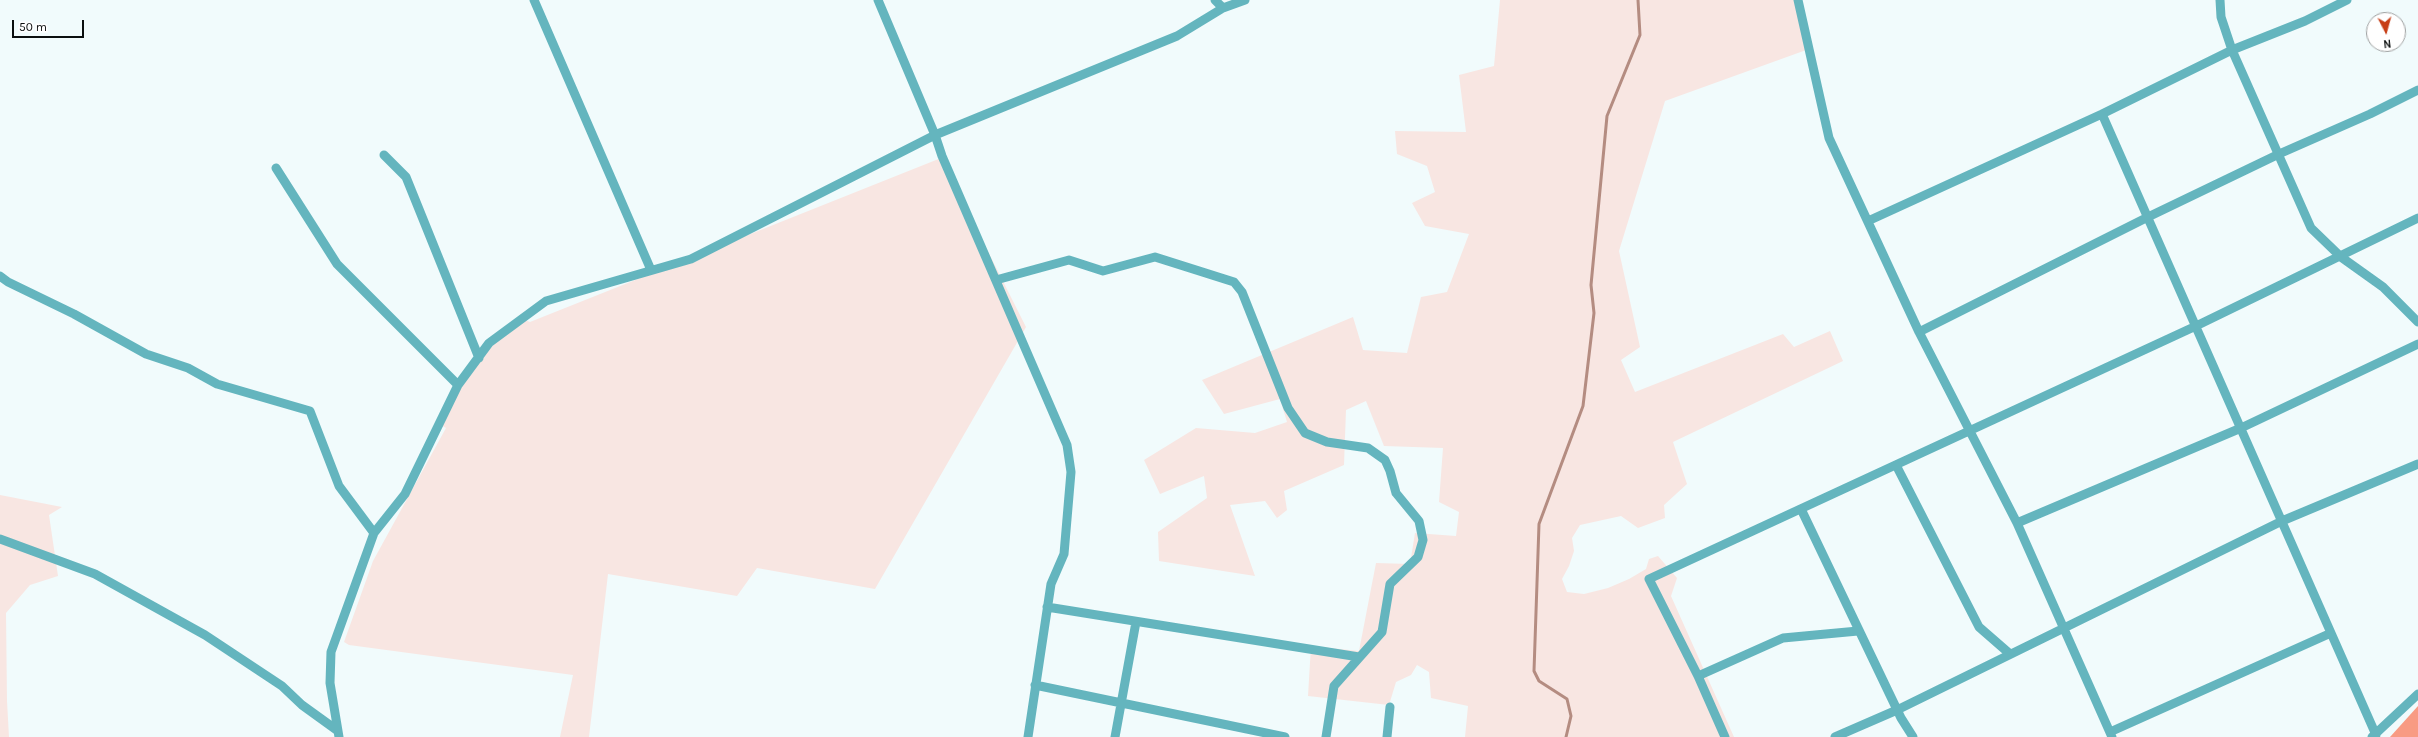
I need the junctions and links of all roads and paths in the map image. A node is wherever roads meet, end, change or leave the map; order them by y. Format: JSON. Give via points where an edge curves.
{"nodes":[{"id":1,"x":534,"y":0,"type":"edge"},
{"id":2,"x":878,"y":0,"type":"edge"},
{"id":3,"x":1215,"y":0,"type":"edge"},
{"id":4,"x":1245,"y":0,"type":"edge"},
{"id":5,"x":1798,"y":0,"type":"edge"},
{"id":6,"x":2220,"y":0,"type":"edge"},
{"id":7,"x":2347,"y":0,"type":"edge"},
{"id":8,"x":1223,"y":8,"type":"junction"},
{"id":9,"x":2232,"y":50,"type":"junction"},
{"id":10,"x":2418,"y":90,"type":"edge"},
{"id":11,"x":2102,"y":114,"type":"junction"},
{"id":12,"x":935,"y":135,"type":"junction"},
{"id":13,"x":2279,"y":154,"type":"junction"},
{"id":14,"x":384,"y":155,"type":"dead end"},
{"id":15,"x":276,"y":168,"type":"dead end"},
{"id":16,"x":2148,"y":217,"type":"junction"},
{"id":17,"x":2418,"y":218,"type":"edge"},
{"id":18,"x":1868,"y":221,"type":"junction"},
{"id":19,"x":2341,"y":257,"type":"junction"},
{"id":20,"x":651,"y":270,"type":"junction"},
{"id":21,"x":0,"y":276,"type":"edge"},
{"id":22,"x":996,"y":280,"type":"junction"},
{"id":23,"x":2418,"y":322,"type":"edge"},
{"id":24,"x":2196,"y":326,"type":"junction"},
{"id":25,"x":1919,"y":332,"type":"junction"},
{"id":26,"x":2418,"y":344,"type":"edge"},
{"id":27,"x":479,"y":358,"type":"junction"},
{"id":28,"x":458,"y":385,"type":"junction"},
{"id":29,"x":2241,"y":428,"type":"junction"},
{"id":30,"x":1970,"y":431,"type":"junction"},
{"id":31,"x":2418,"y":464,"type":"edge"},
{"id":32,"x":1896,"y":465,"type":"junction"},
{"id":33,"x":1801,"y":509,"type":"junction"},
{"id":34,"x":2282,"y":521,"type":"junction"},
{"id":35,"x":2017,"y":523,"type":"junction"},
{"id":36,"x":374,"y":533,"type":"junction"},
{"id":37,"x":0,"y":539,"type":"edge"},
{"id":38,"x":1047,"y":607,"type":"junction"},
{"id":39,"x":1136,"y":622,"type":"junction"},
{"id":40,"x":2062,"y":628,"type":"junction"},
{"id":41,"x":1858,"y":631,"type":"junction"},
{"id":42,"x":2331,"y":633,"type":"junction"},
{"id":43,"x":2010,"y":654,"type":"junction"},
{"id":44,"x":1359,"y":657,"type":"junction"},
{"id":45,"x":1698,"y":676,"type":"junction"},
{"id":46,"x":1035,"y":685,"type":"junction"},
{"id":47,"x":2418,"y":694,"type":"edge"},
{"id":48,"x":1122,"y":702,"type":"junction"},
{"id":49,"x":1390,"y":707,"type":"dead end"},
{"id":50,"x":1897,"y":710,"type":"junction"},
{"id":51,"x":338,"y":734,"type":"edge"},
{"id":52,"x":2111,"y":734,"type":"edge"},
{"id":53,"x":2374,"y":736,"type":"edge"},
{"id":54,"x":1028,"y":737,"type":"edge"},
{"id":55,"x":1115,"y":737,"type":"edge"},
{"id":56,"x":1285,"y":737,"type":"edge"},
{"id":57,"x":1326,"y":737,"type":"edge"},
{"id":58,"x":1387,"y":737,"type":"edge"},
{"id":59,"x":1725,"y":737,"type":"edge"},
{"id":60,"x":1835,"y":737,"type":"edge"},
{"id":61,"x":1913,"y":737,"type":"edge"}],
"edges":[{"from":1,"to":20,"type":"street"},
{"from":2,"to":12,"type":"street"},
{"from":3,"to":8,"type":"street"},
{"from":4,"to":8,"type":"street"},
{"from":5,"to":18,"type":"street","via":[[1829,138]]},
{"from":6,"to":9,"type":"street","via":[[2221,17]]},
{"from":7,"to":9,"type":"street","via":[[2305,21]]},
{"from":8,"to":12,"type":"street","via":[[1178,36]]},
{"from":9,"to":11,"type":"street"},
{"from":9,"to":13,"type":"street"},
{"from":10,"to":13,"type":"street"},
{"from":11,"to":16,"type":"street"},
{"from":11,"to":18,"type":"street"},
{"from":12,"to":20,"type":"street","via":[[691,259]]},
{"from":12,"to":22,"type":"street"},
{"from":13,"to":16,"type":"street"},
{"from":13,"to":19,"type":"street","via":[[2311,228]]},
{"from":14,"to":27,"type":"street","via":[[406,177]]},
{"from":15,"to":28,"type":"street","via":[[337,264]]},
{"from":16,"to":24,"type":"street"},
{"from":16,"to":25,"type":"street"},
{"from":17,"to":19,"type":"street"},
{"from":18,"to":25,"type":"street"},
{"from":19,"to":23,"type":"street","via":[[2383,287]]},
{"from":19,"to":24,"type":"street"},
{"from":20,"to":27,"type":"street","via":[[546,301],[490,343]]},
{"from":21,"to":36,"type":"street","via":[[146,354],[188,368],[217,384],[310,411],[339,486]]},
{"from":22,"to":38,"type":"street","via":[[1067,445],[1071,472],[1064,554],[1050,584]]},
{"from":22,"to":44,"type":"street","via":[[1069,260],[1104,271],[1155,257],[1234,282],[1242,292],[1288,408],[1305,433],[1327,442],[1368,448],[1385,460],[1396,493],[1419,521],[1423,540],[1418,557],[1390,584],[1382,632]]},
{"from":24,"to":29,"type":"street"},
{"from":24,"to":30,"type":"street"},
{"from":25,"to":30,"type":"street"},
{"from":26,"to":29,"type":"street"},
{"from":27,"to":28,"type":"street"},
{"from":28,"to":36,"type":"street","via":[[405,494]]},
{"from":29,"to":34,"type":"street"},
{"from":29,"to":35,"type":"street"},
{"from":30,"to":32,"type":"street"},
{"from":30,"to":35,"type":"street"},
{"from":31,"to":34,"type":"street"},
{"from":32,"to":33,"type":"street"},
{"from":32,"to":43,"type":"street","via":[[1979,627]]},
{"from":33,"to":41,"type":"street"},
{"from":33,"to":45,"type":"street","via":[[1649,579]]},
{"from":34,"to":40,"type":"street"},
{"from":34,"to":42,"type":"street"},
{"from":35,"to":40,"type":"street"},
{"from":36,"to":51,"type":"street","via":[[331,652],[330,683]]},
{"from":37,"to":51,"type":"street","via":[[95,574],[205,635],[282,686]]},
{"from":38,"to":39,"type":"street"},
{"from":38,"to":46,"type":"street"},
{"from":39,"to":44,"type":"street"},
{"from":39,"to":48,"type":"street"},
{"from":40,"to":43,"type":"street"},
{"from":40,"to":52,"type":"street"},
{"from":41,"to":45,"type":"street","via":[[1783,638]]},
{"from":41,"to":50,"type":"street"},
{"from":42,"to":52,"type":"street"},
{"from":42,"to":53,"type":"street"},
{"from":43,"to":50,"type":"street"},
{"from":44,"to":57,"type":"street","via":[[1334,686]]},
{"from":45,"to":59,"type":"street"},
{"from":46,"to":48,"type":"street"},
{"from":46,"to":54,"type":"street"},
{"from":47,"to":53,"type":"street"},
{"from":48,"to":55,"type":"street"},
{"from":48,"to":56,"type":"street"},
{"from":49,"to":58,"type":"street"},
{"from":50,"to":60,"type":"street"},
{"from":50,"to":61,"type":"street"}]}
